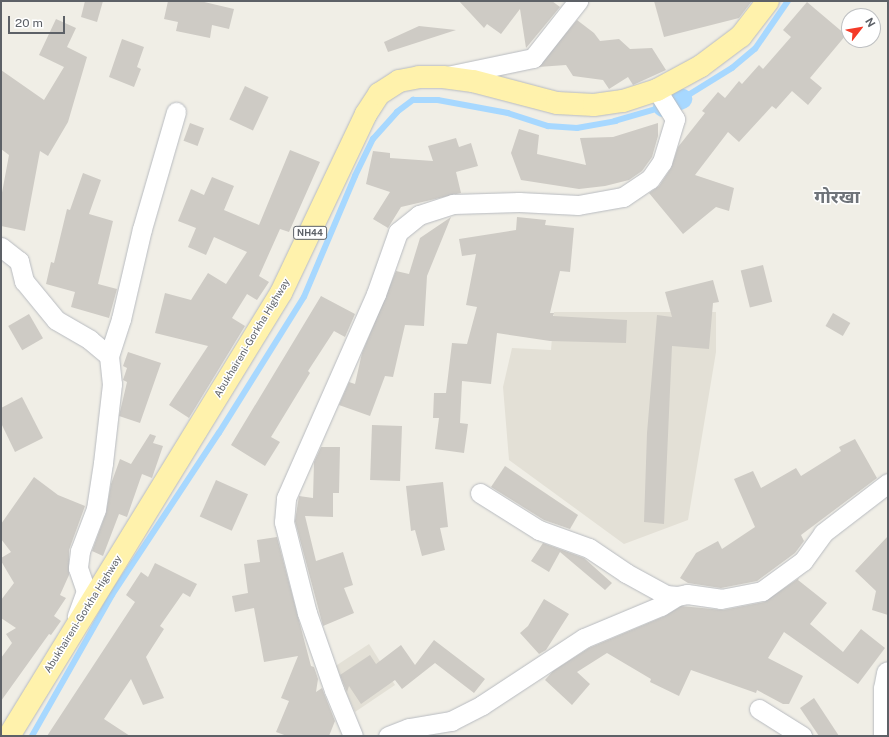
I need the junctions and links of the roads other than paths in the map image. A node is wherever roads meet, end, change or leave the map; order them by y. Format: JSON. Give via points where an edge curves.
{"nodes":[{"id":1,"x":578,"y":1,"type":"edge"},
{"id":2,"x":768,"y":1,"type":"edge"},
{"id":3,"x":442,"y":78,"type":"junction"},
{"id":4,"x":657,"y":90,"type":"junction"},
{"id":5,"x":176,"y":112,"type":"dead end"},
{"id":6,"x":1,"y":247,"type":"edge"},
{"id":7,"x":109,"y":356,"type":"junction"},
{"id":8,"x":888,"y":483,"type":"edge"},
{"id":9,"x":480,"y":493,"type":"dead end"},
{"id":10,"x":677,"y":596,"type":"junction"},
{"id":11,"x":70,"y":636,"type":"junction"},
{"id":12,"x":888,"y":673,"type":"edge"},
{"id":13,"x":759,"y":709,"type":"dead end"},
{"id":14,"x":9,"y":736,"type":"edge"},
{"id":15,"x":353,"y":736,"type":"edge"},
{"id":16,"x":388,"y":736,"type":"edge"},
{"id":17,"x":802,"y":736,"type":"edge"},
{"id":18,"x":885,"y":736,"type":"edge"}],
"edges":[{"from":1,"to":3,"type":"street","via":[[533,58]]},
{"from":2,"to":4,"type":"main road","name":"Abukhaireni-Gorkha Highway","number":"NH44","via":[[741,36],[701,66]]},
{"from":3,"to":4,"type":"main road","name":"Abukhaireni-Gorkha Highway","number":"NH44","via":[[473,81],[557,103],[594,105],[623,101]]},
{"from":3,"to":11,"type":"main road","name":"Abukhaireni-Gorkha Highway","number":"NH44","via":[[419,77],[399,81],[379,94],[366,114],[282,293]]},
{"from":4,"to":15,"type":"street","via":[[675,119],[662,162],[650,179],[623,197],[578,205],[519,202],[452,204],[419,215],[398,232],[370,307],[286,498],[284,522],[307,613]]},
{"from":5,"to":7,"type":"street"},
{"from":6,"to":7,"type":"street","via":[[19,261],[24,281],[56,320],[90,340]]},
{"from":7,"to":11,"type":"street","via":[[112,384],[101,478],[96,509],[80,551],[78,568],[86,591]]},
{"from":8,"to":10,"type":"street","via":[[823,533],[803,561],[762,591],[721,599],[687,594]]},
{"from":9,"to":10,"type":"street","via":[[539,530],[589,548],[666,596]]},
{"from":10,"to":16,"type":"street","via":[[661,606],[584,638],[482,706],[451,721],[409,728]]},
{"from":11,"to":14,"type":"main road","name":"Abukhaireni-Gorkha Highway","number":"NH44"},
{"from":12,"to":18,"type":"street","via":[[885,689]]},
{"from":13,"to":17,"type":"street"}]}
